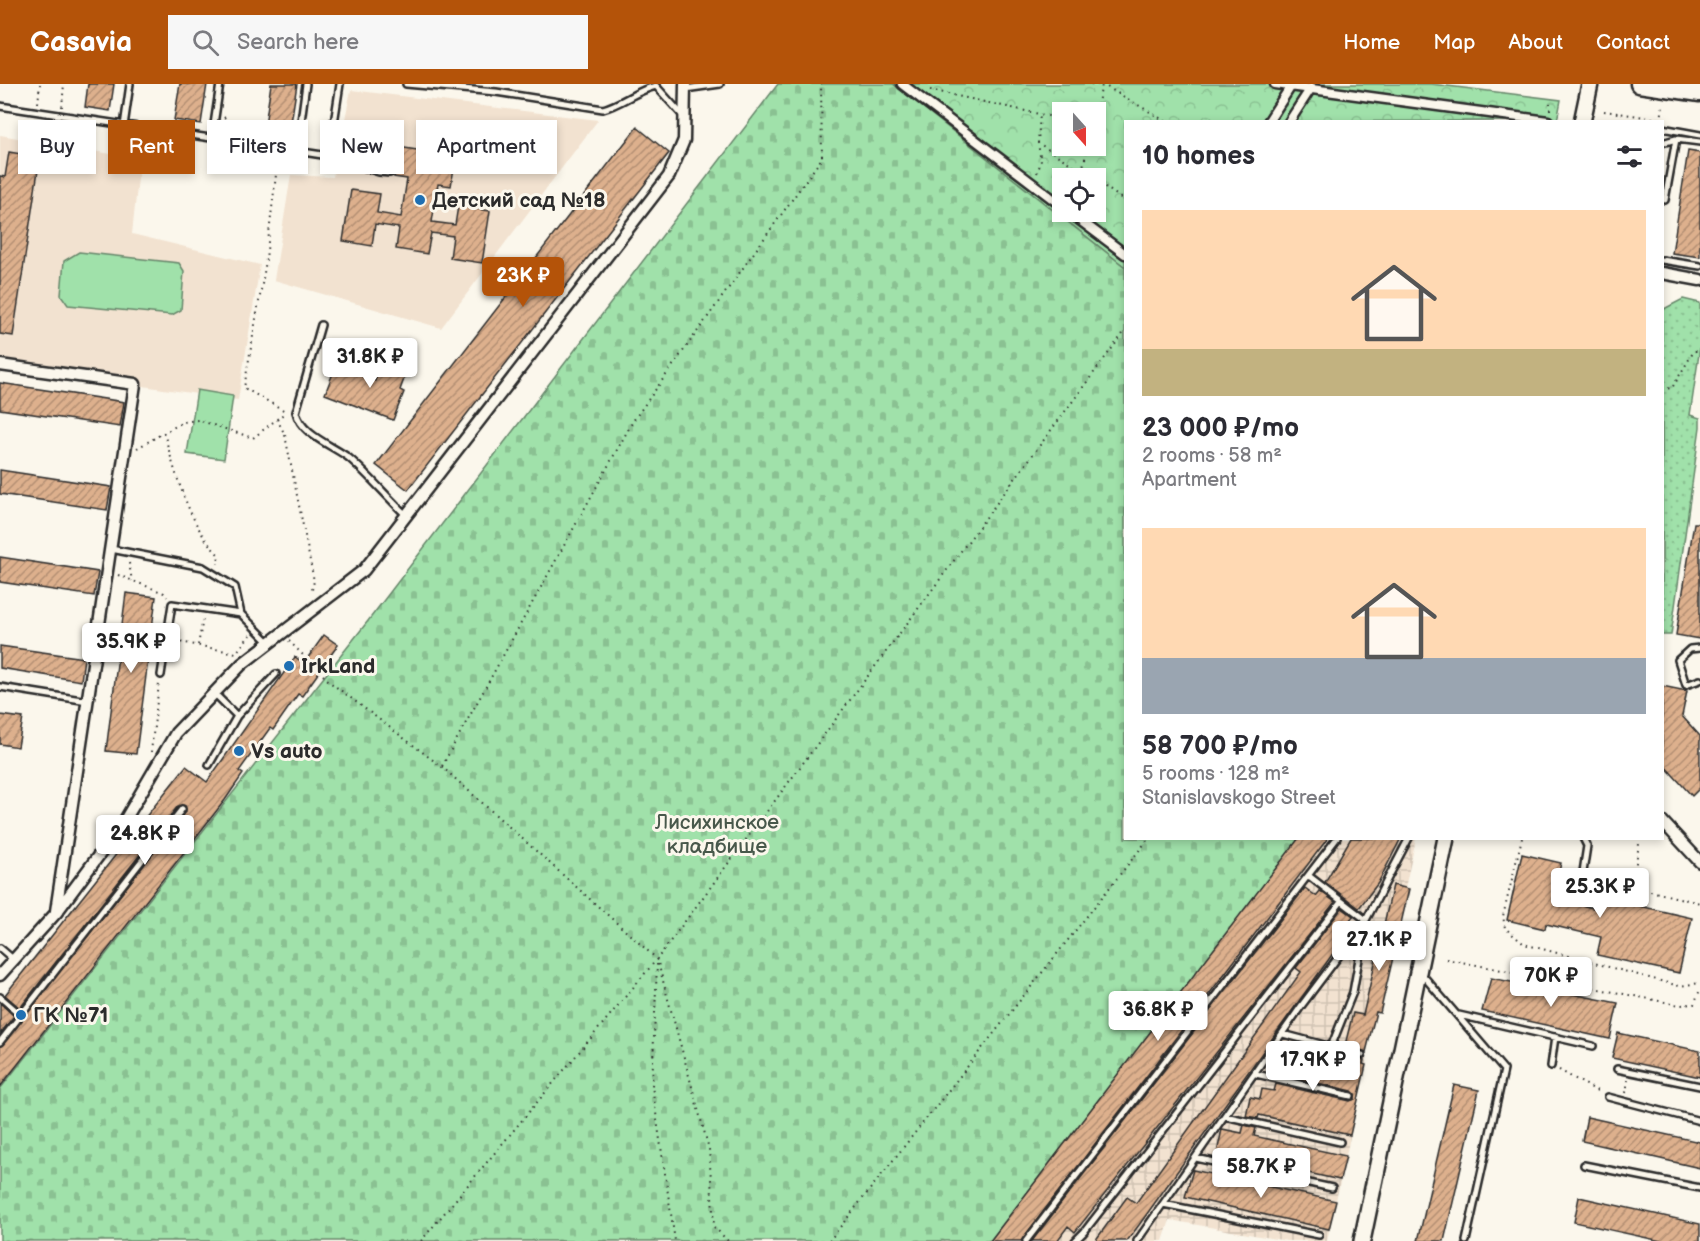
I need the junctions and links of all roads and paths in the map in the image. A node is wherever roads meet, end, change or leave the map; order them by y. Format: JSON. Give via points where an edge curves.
{"nodes":[{"id":1,"x":40,"y":84,"type":"edge"},
{"id":2,"x":64,"y":84,"type":"edge"},
{"id":3,"x":130,"y":84,"type":"edge"},
{"id":4,"x":220,"y":84,"type":"edge"},
{"id":5,"x":306,"y":84,"type":"edge"},
{"id":6,"x":340,"y":84,"type":"edge"},
{"id":7,"x":406,"y":84,"type":"edge"},
{"id":8,"x":720,"y":84,"type":"edge"},
{"id":9,"x":821,"y":84,"type":"edge"},
{"id":10,"x":1091,"y":84,"type":"edge"},
{"id":11,"x":1275,"y":84,"type":"edge"},
{"id":12,"x":1590,"y":84,"type":"edge"},
{"id":13,"x":1639,"y":84,"type":"edge"},
{"id":14,"x":656,"y":85,"type":"edge"},
{"id":15,"x":902,"y":85,"type":"edge"},
{"id":16,"x":1102,"y":85,"type":"edge"},
{"id":17,"x":1291,"y":86,"type":"junction"},
{"id":18,"x":685,"y":87,"type":"edge"},
{"id":19,"x":1311,"y":88,"type":"junction"},
{"id":20,"x":1700,"y":93,"type":"edge"},
{"id":21,"x":1098,"y":102,"type":"edge"},
{"id":22,"x":1663,"y":105,"type":"dead end"},
{"id":23,"x":0,"y":106,"type":"edge"},
{"id":24,"x":216,"y":111,"type":"junction"},
{"id":25,"x":1604,"y":111,"type":"dead end"},
{"id":26,"x":37,"y":112,"type":"junction"},
{"id":27,"x":1040,"y":112,"type":"junction"},
{"id":28,"x":60,"y":116,"type":"junction"},
{"id":29,"x":1052,"y":116,"type":"edge"},
{"id":30,"x":686,"y":119,"type":"junction"},
{"id":31,"x":125,"y":120,"type":"edge"},
{"id":32,"x":215,"y":120,"type":"edge"},
{"id":33,"x":227,"y":120,"type":"edge"},
{"id":34,"x":301,"y":120,"type":"edge"},
{"id":35,"x":1163,"y":120,"type":"edge"},
{"id":36,"x":1269,"y":120,"type":"edge"},
{"id":37,"x":1290,"y":120,"type":"edge"},
{"id":38,"x":1541,"y":120,"type":"edge"},
{"id":39,"x":1582,"y":120,"type":"edge"},
{"id":40,"x":1661,"y":120,"type":"joint"},
{"id":41,"x":1664,"y":120,"type":"edge"},
{"id":42,"x":1671,"y":121,"type":"dead end"},
{"id":43,"x":108,"y":124,"type":"edge"},
{"id":44,"x":1664,"y":128,"type":"edge"},
{"id":45,"x":1700,"y":135,"type":"edge"},
{"id":46,"x":1677,"y":139,"type":"junction"},
{"id":47,"x":1664,"y":142,"type":"edge"},
{"id":48,"x":1700,"y":142,"type":"edge"},
{"id":49,"x":1038,"y":143,"type":"junction"},
{"id":50,"x":308,"y":152,"type":"edge"},
{"id":51,"x":319,"y":154,"type":"joint"},
{"id":52,"x":1077,"y":168,"type":"edge"},
{"id":53,"x":276,"y":174,"type":"edge"},
{"id":54,"x":1033,"y":184,"type":"junction"},
{"id":55,"x":1106,"y":188,"type":"edge"},
{"id":56,"x":1052,"y":198,"type":"edge"},
{"id":57,"x":1124,"y":200,"type":"edge"},
{"id":58,"x":1665,"y":200,"type":"dead end"},
{"id":59,"x":1082,"y":222,"type":"edge"},
{"id":60,"x":1124,"y":253,"type":"edge"},
{"id":61,"x":1664,"y":260,"type":"edge"},
{"id":62,"x":1700,"y":266,"type":"edge"},
{"id":63,"x":1664,"y":273,"type":"edge"},
{"id":64,"x":1700,"y":280,"type":"edge"},
{"id":65,"x":321,"y":325,"type":"dead end"},
{"id":66,"x":1124,"y":332,"type":"edge"},
{"id":67,"x":1700,"y":351,"type":"edge"},
{"id":68,"x":0,"y":366,"type":"edge"},
{"id":69,"x":1664,"y":389,"type":"edge"},
{"id":70,"x":286,"y":412,"type":"junction"},
{"id":71,"x":297,"y":418,"type":"junction"},
{"id":72,"x":277,"y":419,"type":"junction"},
{"id":73,"x":164,"y":433,"type":"junction"},
{"id":74,"x":124,"y":456,"type":"junction"},
{"id":75,"x":406,"y":515,"type":"junction"},
{"id":76,"x":111,"y":549,"type":"junction"},
{"id":77,"x":128,"y":552,"type":"junction"},
{"id":78,"x":107,"y":571,"type":"junction"},
{"id":79,"x":217,"y":576,"type":"junction"},
{"id":80,"x":132,"y":581,"type":"junction"},
{"id":81,"x":172,"y":604,"type":"junction"},
{"id":82,"x":204,"y":609,"type":"junction"},
{"id":83,"x":241,"y":614,"type":"junction"},
{"id":84,"x":305,"y":614,"type":"junction"},
{"id":85,"x":255,"y":628,"type":"junction"},
{"id":86,"x":280,"y":633,"type":"junction"},
{"id":87,"x":167,"y":639,"type":"junction"},
{"id":88,"x":269,"y":642,"type":"junction"},
{"id":89,"x":198,"y":645,"type":"junction"},
{"id":90,"x":1700,"y":648,"type":"edge"},
{"id":91,"x":276,"y":674,"type":"dead end"},
{"id":92,"x":161,"y":675,"type":"joint"},
{"id":93,"x":1700,"y":680,"type":"edge"},
{"id":94,"x":0,"y":687,"type":"edge"},
{"id":95,"x":214,"y":693,"type":"junction"},
{"id":96,"x":88,"y":701,"type":"junction"},
{"id":97,"x":237,"y":716,"type":"junction"},
{"id":98,"x":157,"y":765,"type":"junction"},
{"id":99,"x":208,"y":765,"type":"dead end"},
{"id":100,"x":442,"y":767,"type":"junction"},
{"id":101,"x":182,"y":809,"type":"dead end"},
{"id":102,"x":1664,"y":823,"type":"edge"},
{"id":103,"x":1147,"y":840,"type":"edge"},
{"id":104,"x":1336,"y":840,"type":"edge"},
{"id":105,"x":1408,"y":840,"type":"edge"},
{"id":106,"x":1446,"y":840,"type":"edge"},
{"id":107,"x":1522,"y":840,"type":"edge"},
{"id":108,"x":1584,"y":840,"type":"edge"},
{"id":109,"x":1640,"y":840,"type":"edge"},
{"id":110,"x":1700,"y":862,"type":"edge"},
{"id":111,"x":1582,"y":875,"type":"junction"},
{"id":112,"x":1309,"y":876,"type":"junction"},
{"id":113,"x":1581,"y":885,"type":"dead end"},
{"id":114,"x":1632,"y":886,"type":"junction"},
{"id":115,"x":1341,"y":902,"type":"junction"},
{"id":116,"x":1700,"y":903,"type":"edge"},
{"id":117,"x":56,"y":913,"type":"junction"},
{"id":118,"x":1366,"y":920,"type":"junction"},
{"id":119,"x":0,"y":948,"type":"edge"},
{"id":120,"x":657,"y":959,"type":"junction"},
{"id":121,"x":1446,"y":959,"type":"dead end"},
{"id":122,"x":14,"y":960,"type":"junction"},
{"id":123,"x":1419,"y":970,"type":"junction"},
{"id":124,"x":0,"y":975,"type":"edge"},
{"id":125,"x":1700,"y":982,"type":"edge"},
{"id":126,"x":1700,"y":990,"type":"edge"},
{"id":127,"x":0,"y":998,"type":"edge"},
{"id":128,"x":21,"y":1015,"type":"junction"},
{"id":129,"x":1457,"y":1015,"type":"junction"},
{"id":130,"x":1283,"y":1034,"type":"junction"},
{"id":131,"x":1555,"y":1037,"type":"junction"},
{"id":132,"x":0,"y":1042,"type":"edge"},
{"id":133,"x":1593,"y":1046,"type":"dead end"},
{"id":134,"x":1331,"y":1047,"type":"junction"},
{"id":135,"x":1362,"y":1055,"type":"dead end"},
{"id":136,"x":1551,"y":1066,"type":"joint"},
{"id":137,"x":1617,"y":1069,"type":"dead end"},
{"id":138,"x":1629,"y":1071,"type":"junction"},
{"id":139,"x":1256,"y":1074,"type":"junction"},
{"id":140,"x":1700,"y":1086,"type":"edge"},
{"id":141,"x":1351,"y":1096,"type":"dead end"},
{"id":142,"x":1608,"y":1097,"type":"joint"},
{"id":143,"x":1624,"y":1101,"type":"junction"},
{"id":144,"x":1225,"y":1116,"type":"junction"},
{"id":145,"x":1700,"y":1121,"type":"edge"},
{"id":146,"x":1340,"y":1142,"type":"dead end"},
{"id":147,"x":1196,"y":1158,"type":"junction"},
{"id":148,"x":1584,"y":1164,"type":"dead end"},
{"id":149,"x":1332,"y":1188,"type":"dead end"},
{"id":150,"x":1700,"y":1188,"type":"edge"},
{"id":151,"x":1163,"y":1204,"type":"junction"},
{"id":152,"x":1319,"y":1235,"type":"dead end"},
{"id":153,"x":421,"y":1241,"type":"edge"},
{"id":154,"x":675,"y":1241,"type":"edge"},
{"id":155,"x":728,"y":1241,"type":"edge"},
{"id":156,"x":829,"y":1241,"type":"edge"},
{"id":157,"x":1026,"y":1241,"type":"edge"},
{"id":158,"x":1075,"y":1241,"type":"edge"},
{"id":159,"x":1137,"y":1241,"type":"edge"},
{"id":160,"x":1362,"y":1241,"type":"edge"},
{"id":161,"x":1466,"y":1241,"type":"edge"}],
"edges":[{"from":1,"to":26,"type":"path"},
{"from":2,"to":28,"type":"path"},
{"from":3,"to":31,"type":"lane"},
{"from":4,"to":24,"type":"lane"},
{"from":5,"to":34,"type":"lane"},
{"from":6,"to":51,"type":"lane","via":[[329,156]]},
{"from":7,"to":14,"type":"lane","via":[[496,92],[603,109]]},
{"from":8,"to":18,"type":"lane"},
{"from":9,"to":100,"type":"path","via":[[822,158],[633,421]]},
{"from":10,"to":16,"type":"path"},
{"from":11,"to":17,"type":"street"},
{"from":12,"to":39,"type":"main road"},
{"from":13,"to":20,"type":"main road"},
{"from":14,"to":30,"type":"lane"},
{"from":15,"to":27,"type":"path"},
{"from":15,"to":54,"type":"street"},
{"from":16,"to":21,"type":"path"},
{"from":16,"to":35,"type":"path"},
{"from":17,"to":19,"type":"street"},
{"from":17,"to":36,"type":"street"},
{"from":18,"to":30,"type":"street"},
{"from":19,"to":37,"type":"street"},
{"from":19,"to":38,"type":"street"},
{"from":22,"to":40,"type":"path"},
{"from":23,"to":26,"type":"lane"},
{"from":24,"to":32,"type":"lane"},
{"from":24,"to":33,"type":"path"},
{"from":25,"to":40,"type":"path"},
{"from":26,"to":28,"type":"lane"},
{"from":27,"to":29,"type":"path"},
{"from":27,"to":49,"type":"path"},
{"from":28,"to":43,"type":"lane"},
{"from":30,"to":75,"type":"street","via":[[684,140],[669,176]]},
{"from":41,"to":42,"type":"path"},
{"from":44,"to":45,"type":"lane"},
{"from":46,"to":47,"type":"lane"},
{"from":46,"to":48,"type":"lane"},
{"from":46,"to":58,"type":"lane"},
{"from":49,"to":52,"type":"path"},
{"from":49,"to":54,"type":"path","via":[[1041,162]]},
{"from":50,"to":51,"type":"lane"},
{"from":53,"to":70,"type":"path","via":[[244,388]]},
{"from":54,"to":56,"type":"street"},
{"from":55,"to":57,"type":"path"},
{"from":59,"to":60,"type":"street"},
{"from":61,"to":62,"type":"lane"},
{"from":63,"to":64,"type":"street"},
{"from":65,"to":71,"type":"lane"},
{"from":66,"to":120,"type":"path"},
{"from":67,"to":69,"type":"path","via":[[1694,351],[1672,388]]},
{"from":68,"to":74,"type":"street","via":[[135,384]]},
{"from":70,"to":71,"type":"path"},
{"from":70,"to":72,"type":"path"},
{"from":71,"to":75,"type":"lane","via":[[349,459]]},
{"from":72,"to":73,"type":"path","via":[[253,438],[198,420],[183,422]]},
{"from":72,"to":84,"type":"path","via":[[285,435],[314,581]]},
{"from":73,"to":74,"type":"path"},
{"from":73,"to":79,"type":"path","via":[[173,466],[205,542],[219,555]]},
{"from":74,"to":76,"type":"street"},
{"from":75,"to":84,"type":"street","via":[[364,570]]},
{"from":76,"to":77,"type":"lane"},
{"from":76,"to":78,"type":"street"},
{"from":77,"to":79,"type":"lane","via":[[203,567]]},
{"from":77,"to":80,"type":"path"},
{"from":78,"to":80,"type":"path"},
{"from":78,"to":96,"type":"street"},
{"from":79,"to":83,"type":"lane","via":[[235,587]]},
{"from":80,"to":81,"type":"path","via":[[164,593]]},
{"from":81,"to":82,"type":"lane"},
{"from":81,"to":87,"type":"lane"},
{"from":82,"to":83,"type":"lane"},
{"from":82,"to":89,"type":"path"},
{"from":83,"to":85,"type":"lane"},
{"from":84,"to":86,"type":"street"},
{"from":85,"to":88,"type":"lane"},
{"from":85,"to":89,"type":"path","via":[[236,653]]},
{"from":86,"to":88,"type":"street"},
{"from":86,"to":100,"type":"path","via":[[331,683]]},
{"from":87,"to":89,"type":"path"},
{"from":87,"to":92,"type":"lane"},
{"from":88,"to":95,"type":"street"},
{"from":90,"to":93,"type":"lane","via":[[1690,649],[1678,660],[1686,685]]},
{"from":91,"to":97,"type":"lane"},
{"from":92,"to":98,"type":"path","via":[[150,750]]},
{"from":94,"to":96,"type":"lane"},
{"from":95,"to":97,"type":"lane"},
{"from":95,"to":98,"type":"street","via":[[176,733]]},
{"from":96,"to":117,"type":"street"},
{"from":97,"to":99,"type":"lane"},
{"from":98,"to":117,"type":"street","via":[[124,820]]},
{"from":100,"to":120,"type":"path"},
{"from":101,"to":128,"type":"lane"},
{"from":102,"to":110,"type":"street"},
{"from":103,"to":156,"type":"path"},
{"from":104,"to":112,"type":"lane"},
{"from":105,"to":118,"type":"lane"},
{"from":106,"to":123,"type":"main road"},
{"from":107,"to":125,"type":"path","via":[[1503,916],[1505,928],[1524,944],[1679,986]]},
{"from":108,"to":111,"type":"lane","via":[[1587,846]]},
{"from":109,"to":114,"type":"path"},
{"from":111,"to":113,"type":"lane"},
{"from":111,"to":114,"type":"path"},
{"from":112,"to":115,"type":"lane"},
{"from":112,"to":157,"type":"lane"},
{"from":114,"to":116,"type":"path"},
{"from":115,"to":118,"type":"lane"},
{"from":115,"to":158,"type":"lane"},
{"from":117,"to":122,"type":"street"},
{"from":118,"to":130,"type":"lane"},
{"from":118,"to":134,"type":"lane","via":[[1353,993]]},
{"from":119,"to":122,"type":"lane"},
{"from":120,"to":153,"type":"path"},
{"from":120,"to":154,"type":"path","via":[[652,1086]]},
{"from":120,"to":155,"type":"path","via":[[709,1149],[714,1227]]},
{"from":121,"to":126,"type":"path","via":[[1680,1005],[1694,1004]]},
{"from":122,"to":124,"type":"street"},
{"from":123,"to":129,"type":"lane"},
{"from":123,"to":160,"type":"main road"},
{"from":127,"to":128,"type":"lane"},
{"from":128,"to":132,"type":"lane"},
{"from":129,"to":131,"type":"lane"},
{"from":129,"to":161,"type":"lane","via":[[1504,1070]]},
{"from":130,"to":134,"type":"lane"},
{"from":130,"to":139,"type":"lane"},
{"from":131,"to":133,"type":"lane"},
{"from":131,"to":136,"type":"lane"},
{"from":134,"to":135,"type":"lane"},
{"from":136,"to":142,"type":"path"},
{"from":137,"to":138,"type":"lane"},
{"from":138,"to":140,"type":"lane"},
{"from":138,"to":143,"type":"path"},
{"from":139,"to":141,"type":"lane"},
{"from":139,"to":144,"type":"lane"},
{"from":142,"to":143,"type":"lane"},
{"from":143,"to":145,"type":"lane"},
{"from":144,"to":146,"type":"lane"},
{"from":144,"to":147,"type":"lane"},
{"from":147,"to":149,"type":"lane"},
{"from":147,"to":151,"type":"lane"},
{"from":148,"to":150,"type":"lane"},
{"from":151,"to":152,"type":"lane"},
{"from":151,"to":159,"type":"lane"}]}
